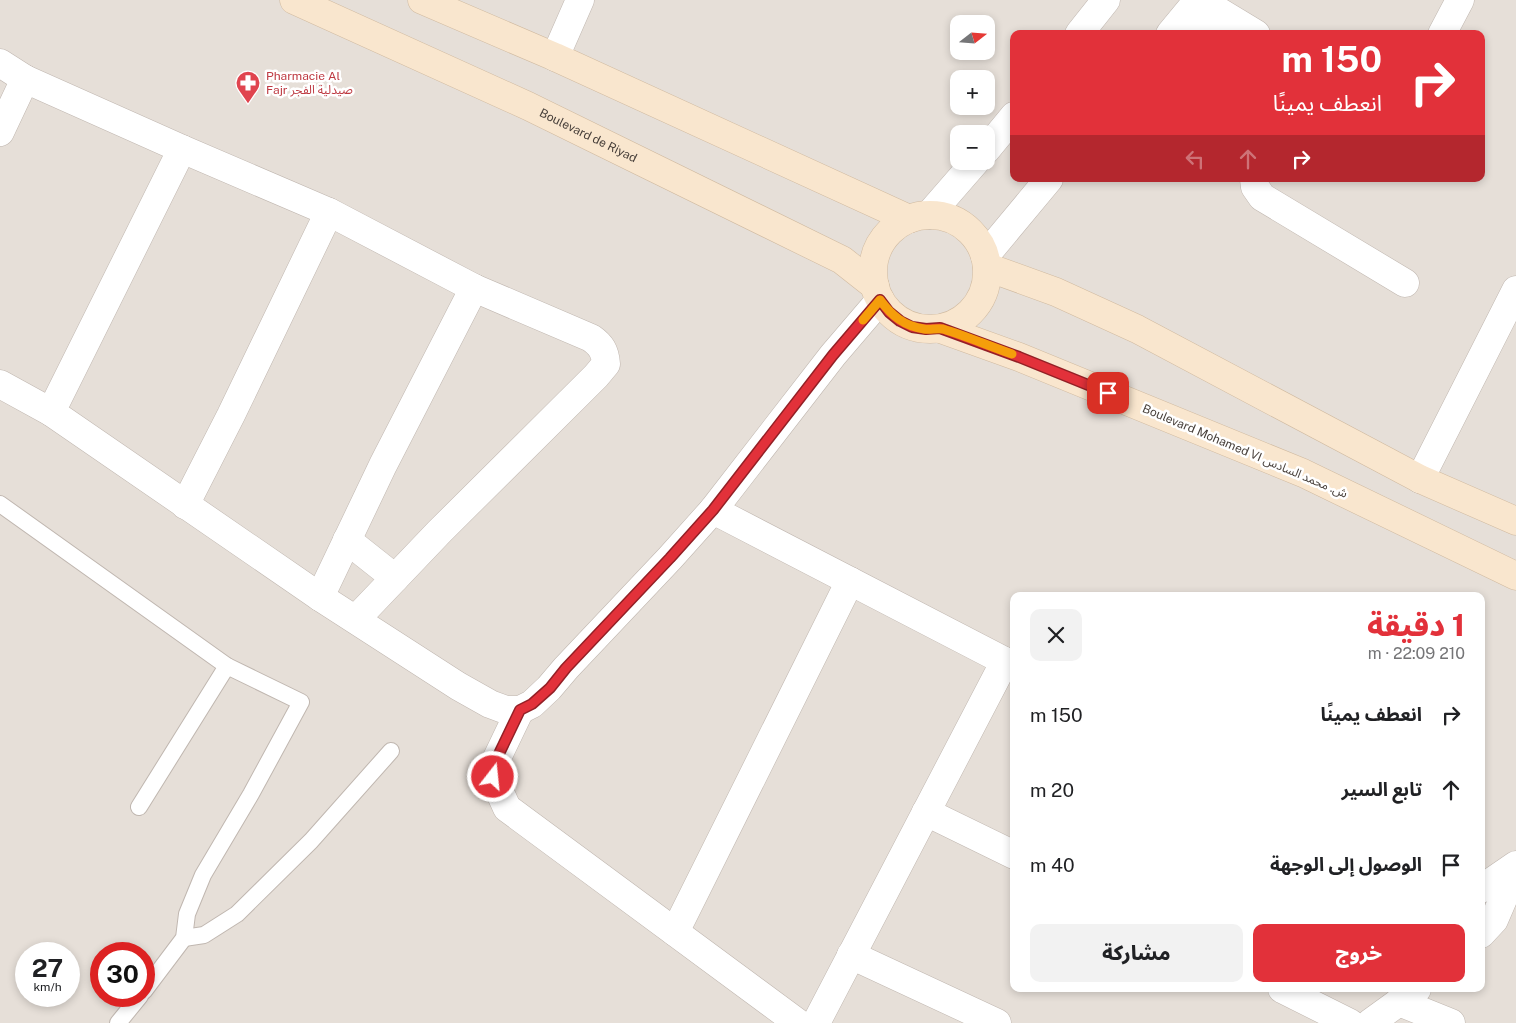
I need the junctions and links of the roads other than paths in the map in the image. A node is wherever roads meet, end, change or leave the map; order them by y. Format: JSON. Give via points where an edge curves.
{"nodes":[{"id":1,"x":294,"y":0,"type":"edge"},
{"id":2,"x":422,"y":0,"type":"edge"},
{"id":3,"x":580,"y":0,"type":"edge"},
{"id":4,"x":1106,"y":0,"type":"edge"},
{"id":5,"x":1460,"y":0,"type":"edge"},
{"id":6,"x":1188,"y":13,"type":"edge"},
{"id":7,"x":1082,"y":30,"type":"edge"},
{"id":8,"x":1208,"y":30,"type":"edge"},
{"id":9,"x":1243,"y":30,"type":"edge"},
{"id":10,"x":1444,"y":30,"type":"edge"},
{"id":11,"x":556,"y":57,"type":"junction"},
{"id":12,"x":0,"y":63,"type":"edge"},
{"id":13,"x":26,"y":79,"type":"junction"},
{"id":14,"x":1010,"y":121,"type":"edge"},
{"id":15,"x":0,"y":132,"type":"edge"},
{"id":16,"x":995,"y":139,"type":"edge"},
{"id":17,"x":182,"y":149,"type":"junction"},
{"id":18,"x":967,"y":170,"type":"edge"},
{"id":19,"x":1047,"y":182,"type":"edge"},
{"id":20,"x":1254,"y":182,"type":"edge"},
{"id":21,"x":329,"y":212,"type":"junction"},
{"id":22,"x":919,"y":217,"type":"junction"},
{"id":23,"x":986,"y":262,"type":"junction"},
{"id":24,"x":1405,"y":283,"type":"dead end"},
{"id":25,"x":474,"y":288,"type":"junction"},
{"id":26,"x":1516,"y":290,"type":"edge"},
{"id":27,"x":878,"y":293,"type":"junction"},
{"id":28,"x":940,"y":328,"type":"junction"},
{"id":29,"x":0,"y":384,"type":"edge"},
{"id":30,"x":51,"y":412,"type":"junction"},
{"id":31,"x":1420,"y":479,"type":"junction"},
{"id":32,"x":0,"y":504,"type":"edge"},
{"id":33,"x":185,"y":505,"type":"junction"},
{"id":34,"x":713,"y":510,"type":"junction"},
{"id":35,"x":1516,"y":521,"type":"edge"},
{"id":36,"x":347,"y":540,"type":"junction"},
{"id":37,"x":1516,"y":576,"type":"edge"},
{"id":38,"x":395,"y":578,"type":"junction"},
{"id":39,"x":850,"y":581,"type":"junction"},
{"id":40,"x":320,"y":597,"type":"junction"},
{"id":41,"x":356,"y":620,"type":"junction"},
{"id":42,"x":1009,"y":663,"type":"edge"},
{"id":43,"x":227,"y":666,"type":"junction"},
{"id":44,"x":520,"y":710,"type":"junction"},
{"id":45,"x":391,"y":751,"type":"dead end"},
{"id":46,"x":139,"y":807,"type":"dead end"},
{"id":47,"x":926,"y":812,"type":"junction"},
{"id":48,"x":1010,"y":853,"type":"edge"},
{"id":49,"x":1516,"y":865,"type":"edge"},
{"id":50,"x":1516,"y":869,"type":"edge"},
{"id":51,"x":1485,"y":886,"type":"edge"},
{"id":52,"x":1485,"y":930,"type":"edge"},
{"id":53,"x":675,"y":932,"type":"junction"},
{"id":54,"x":184,"y":938,"type":"junction"},
{"id":55,"x":852,"y":955,"type":"junction"},
{"id":56,"x":155,"y":976,"type":"edge"},
{"id":57,"x":1288,"y":992,"type":"edge"},
{"id":58,"x":1400,"y":993,"type":"edge"},
{"id":59,"x":131,"y":1007,"type":"edge"},
{"id":60,"x":118,"y":1023,"type":"edge"},
{"id":61,"x":798,"y":1023,"type":"edge"},
{"id":62,"x":816,"y":1023,"type":"edge"},
{"id":63,"x":997,"y":1023,"type":"edge"},
{"id":64,"x":1350,"y":1023,"type":"edge"},
{"id":65,"x":1365,"y":1023,"type":"edge"},
{"id":66,"x":1370,"y":1023,"type":"edge"},
{"id":67,"x":1451,"y":1023,"type":"edge"}],
"edges":[{"from":1,"to":27,"type":"main road","name":"Boulevard de Riyad","via":[[528,106],[842,260]]},
{"from":2,"to":11,"type":"main road"},
{"from":3,"to":11,"type":"street"},
{"from":4,"to":7,"type":"street"},
{"from":5,"to":10,"type":"street"},
{"from":6,"to":8,"type":"street"},
{"from":6,"to":9,"type":"street"},
{"from":11,"to":22,"type":"main road"},
{"from":12,"to":13,"type":"street"},
{"from":13,"to":15,"type":"street"},
{"from":13,"to":17,"type":"street"},
{"from":14,"to":16,"type":"street"},
{"from":17,"to":21,"type":"street"},
{"from":17,"to":30,"type":"street"},
{"from":18,"to":22,"type":"street"},
{"from":19,"to":23,"type":"street"},
{"from":20,"to":24,"type":"street","via":[[1262,197]]},
{"from":21,"to":25,"type":"street"},
{"from":21,"to":33,"type":"street"},
{"from":22,"to":23,"type":"main road","via":[[947,218],[964,226],[977,239]]},
{"from":22,"to":27,"type":"main road","via":[[895,227],[884,239],[876,254],[873,270]]},
{"from":23,"to":28,"type":"main road","via":[[982,295],[966,317]]},
{"from":23,"to":31,"type":"main road","via":[[1137,329]]},
{"from":25,"to":36,"type":"street"},
{"from":25,"to":38,"type":"street","via":[[591,338],[606,354],[606,364]]},
{"from":26,"to":31,"type":"street"},
{"from":27,"to":28,"type":"main road","via":[[889,312],[900,321],[912,327]]},
{"from":27,"to":34,"type":"street"},
{"from":28,"to":37,"type":"main road","name":"Boulevard Mohamed VI ش. محمد السادس","via":[[1302,473]]},
{"from":29,"to":30,"type":"street"},
{"from":30,"to":33,"type":"street"},
{"from":31,"to":35,"type":"main road"},
{"from":32,"to":43,"type":"lane"},
{"from":33,"to":40,"type":"street"},
{"from":34,"to":39,"type":"street"},
{"from":34,"to":44,"type":"street","via":[[550,688]]},
{"from":36,"to":38,"type":"street"},
{"from":36,"to":40,"type":"street"},
{"from":38,"to":41,"type":"street"},
{"from":39,"to":42,"type":"street"},
{"from":39,"to":53,"type":"street"},
{"from":40,"to":41,"type":"street"},
{"from":41,"to":44,"type":"street","via":[[490,704],[506,710]]},
{"from":42,"to":47,"type":"street"},
{"from":43,"to":46,"type":"lane"},
{"from":43,"to":54,"type":"lane","via":[[301,702],[203,875],[187,914]]},
{"from":44,"to":53,"type":"street","via":[[496,760],[493,777],[507,808]]},
{"from":45,"to":54,"type":"lane","via":[[311,841],[237,914],[204,935]]},
{"from":47,"to":48,"type":"street"},
{"from":47,"to":55,"type":"street"},
{"from":49,"to":51,"type":"street"},
{"from":50,"to":52,"type":"street","via":[[1494,920]]},
{"from":53,"to":61,"type":"street"},
{"from":54,"to":56,"type":"lane"},
{"from":55,"to":62,"type":"street"},
{"from":55,"to":63,"type":"street"},
{"from":57,"to":64,"type":"street"},
{"from":58,"to":65,"type":"street"},
{"from":58,"to":66,"type":"street"},
{"from":58,"to":67,"type":"street"},
{"from":59,"to":60,"type":"lane"}]}
